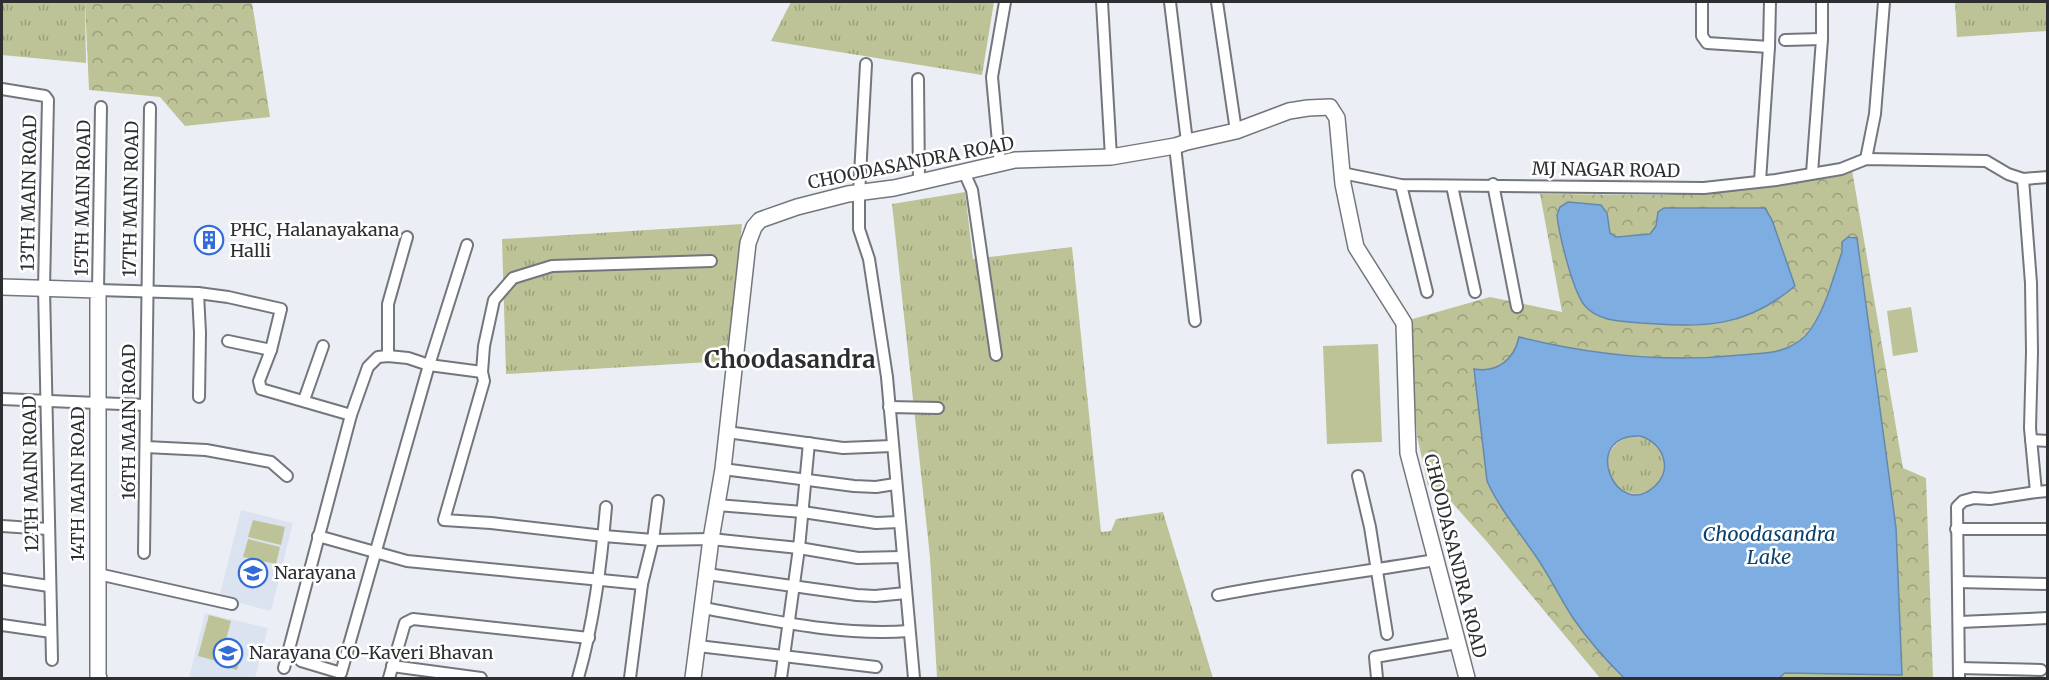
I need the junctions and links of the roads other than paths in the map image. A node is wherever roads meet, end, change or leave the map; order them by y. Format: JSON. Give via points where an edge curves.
{"nodes":[{"id":1,"x":1005,"y":2,"type":"edge"},
{"id":2,"x":1102,"y":2,"type":"edge"},
{"id":3,"x":1170,"y":2,"type":"edge"},
{"id":4,"x":1217,"y":2,"type":"edge"},
{"id":5,"x":1702,"y":2,"type":"edge"},
{"id":6,"x":1770,"y":2,"type":"edge"},
{"id":7,"x":1822,"y":2,"type":"edge"},
{"id":8,"x":1884,"y":2,"type":"edge"},
{"id":9,"x":1822,"y":39,"type":"junction"},
{"id":10,"x":1785,"y":40,"type":"dead end"},
{"id":11,"x":1769,"y":47,"type":"junction"},
{"id":12,"x":866,"y":64,"type":"dead end"},
{"id":13,"x":918,"y":79,"type":"dead end"},
{"id":14,"x":2,"y":90,"type":"edge"},
{"id":15,"x":101,"y":107,"type":"dead end"},
{"id":16,"x":150,"y":108,"type":"dead end"},
{"id":17,"x":1236,"y":131,"type":"junction"},
{"id":18,"x":1181,"y":144,"type":"junction"},
{"id":19,"x":1111,"y":157,"type":"junction"},
{"id":20,"x":1866,"y":159,"type":"junction"},
{"id":21,"x":1000,"y":164,"type":"junction"},
{"id":22,"x":964,"y":172,"type":"junction"},
{"id":23,"x":1342,"y":173,"type":"junction"},
{"id":24,"x":1812,"y":173,"type":"junction"},
{"id":25,"x":2048,"y":177,"type":"edge"},
{"id":26,"x":2023,"y":179,"type":"junction"},
{"id":27,"x":920,"y":182,"type":"junction"},
{"id":28,"x":1760,"y":182,"type":"junction"},
{"id":29,"x":1493,"y":184,"type":"junction"},
{"id":30,"x":1401,"y":185,"type":"junction"},
{"id":31,"x":1452,"y":186,"type":"junction"},
{"id":32,"x":859,"y":194,"type":"junction"},
{"id":33,"x":407,"y":237,"type":"dead end"},
{"id":34,"x":467,"y":245,"type":"dead end"},
{"id":35,"x":711,"y":261,"type":"dead end"},
{"id":36,"x":2,"y":287,"type":"edge"},
{"id":37,"x":44,"y":288,"type":"junction"},
{"id":38,"x":98,"y":290,"type":"junction"},
{"id":39,"x":146,"y":291,"type":"junction"},
{"id":40,"x":1426,"y":292,"type":"dead end"},
{"id":41,"x":1475,"y":292,"type":"dead end"},
{"id":42,"x":198,"y":293,"type":"junction"},
{"id":43,"x":1517,"y":307,"type":"dead end"},
{"id":44,"x":1195,"y":321,"type":"dead end"},
{"id":45,"x":228,"y":342,"type":"dead end"},
{"id":46,"x":323,"y":346,"type":"dead end"},
{"id":47,"x":271,"y":350,"type":"junction"},
{"id":48,"x":388,"y":356,"type":"junction"},
{"id":49,"x":996,"y":356,"type":"dead end"},
{"id":50,"x":429,"y":365,"type":"junction"},
{"id":51,"x":482,"y":372,"type":"junction"},
{"id":52,"x":199,"y":397,"type":"dead end"},
{"id":53,"x":2,"y":399,"type":"edge"},
{"id":54,"x":304,"y":400,"type":"junction"},
{"id":55,"x":46,"y":401,"type":"junction"},
{"id":56,"x":98,"y":403,"type":"junction"},
{"id":57,"x":145,"y":405,"type":"junction"},
{"id":58,"x":889,"y":407,"type":"junction"},
{"id":59,"x":938,"y":408,"type":"dead end"},
{"id":60,"x":351,"y":415,"type":"junction"},
{"id":61,"x":727,"y":432,"type":"junction"},
{"id":62,"x":2031,"y":440,"type":"junction"},
{"id":63,"x":2048,"y":441,"type":"edge"},
{"id":64,"x":809,"y":443,"type":"junction"},
{"id":65,"x":892,"y":446,"type":"junction"},
{"id":66,"x":146,"y":447,"type":"junction"},
{"id":67,"x":723,"y":469,"type":"junction"},
{"id":68,"x":287,"y":476,"type":"dead end"},
{"id":69,"x":1358,"y":476,"type":"dead end"},
{"id":70,"x":805,"y":480,"type":"junction"},
{"id":71,"x":895,"y":484,"type":"junction"},
{"id":72,"x":2048,"y":491,"type":"edge"},
{"id":73,"x":2036,"y":492,"type":"junction"},
{"id":74,"x":658,"y":501,"type":"dead end"},
{"id":75,"x":717,"y":505,"type":"junction"},
{"id":76,"x":606,"y":507,"type":"dead end"},
{"id":77,"x":803,"y":512,"type":"junction"},
{"id":78,"x":899,"y":522,"type":"junction"},
{"id":79,"x":2,"y":526,"type":"edge"},
{"id":80,"x":48,"y":529,"type":"junction"},
{"id":81,"x":1956,"y":529,"type":"junction"},
{"id":82,"x":2048,"y":529,"type":"edge"},
{"id":83,"x":318,"y":536,"type":"junction"},
{"id":84,"x":604,"y":536,"type":"junction"},
{"id":85,"x":711,"y":539,"type":"junction"},
{"id":86,"x":653,"y":540,"type":"junction"},
{"id":87,"x":799,"y":548,"type":"junction"},
{"id":88,"x":144,"y":553,"type":"dead end"},
{"id":89,"x":375,"y":553,"type":"junction"},
{"id":90,"x":902,"y":557,"type":"junction"},
{"id":91,"x":1436,"y":560,"type":"junction"},
{"id":92,"x":1377,"y":570,"type":"junction"},
{"id":93,"x":98,"y":574,"type":"junction"},
{"id":94,"x":707,"y":574,"type":"junction"},
{"id":95,"x":2,"y":579,"type":"edge"},
{"id":96,"x":598,"y":579,"type":"junction"},
{"id":97,"x":1958,"y":582,"type":"junction"},
{"id":98,"x":642,"y":584,"type":"junction"},
{"id":99,"x":2048,"y":584,"type":"edge"},
{"id":100,"x":50,"y":586,"type":"junction"},
{"id":101,"x":794,"y":587,"type":"junction"},
{"id":102,"x":906,"y":593,"type":"junction"},
{"id":103,"x":1218,"y":595,"type":"dead end"},
{"id":104,"x":232,"y":604,"type":"dead end"},
{"id":105,"x":703,"y":608,"type":"junction"},
{"id":106,"x":2048,"y":618,"type":"edge"},
{"id":107,"x":1960,"y":622,"type":"junction"},
{"id":108,"x":788,"y":623,"type":"junction"},
{"id":109,"x":2,"y":625,"type":"edge"},
{"id":110,"x":909,"y":630,"type":"junction"},
{"id":111,"x":51,"y":633,"type":"junction"},
{"id":112,"x":1387,"y":634,"type":"dead end"},
{"id":113,"x":589,"y":638,"type":"junction"},
{"id":114,"x":1451,"y":644,"type":"junction"},
{"id":115,"x":698,"y":646,"type":"junction"},
{"id":116,"x":785,"y":657,"type":"junction"},
{"id":117,"x":52,"y":660,"type":"dead end"},
{"id":118,"x":301,"y":661,"type":"dead end"},
{"id":119,"x":392,"y":666,"type":"junction"},
{"id":120,"x":284,"y":668,"type":"dead end"},
{"id":121,"x":876,"y":668,"type":"dead end"},
{"id":122,"x":2041,"y":670,"type":"dead end"},
{"id":123,"x":1959,"y":673,"type":"edge"},
{"id":124,"x":99,"y":678,"type":"edge"},
{"id":125,"x":389,"y":678,"type":"edge"},
{"id":126,"x":481,"y":678,"type":"edge"},
{"id":127,"x":578,"y":678,"type":"edge"},
{"id":128,"x":630,"y":678,"type":"edge"},
{"id":129,"x":693,"y":678,"type":"edge"},
{"id":130,"x":781,"y":678,"type":"edge"},
{"id":131,"x":914,"y":678,"type":"edge"},
{"id":132,"x":1377,"y":678,"type":"edge"},
{"id":133,"x":1464,"y":678,"type":"edge"}],
"edges":[{"from":1,"to":21,"type":"street","via":[[992,77]]},
{"from":2,"to":19,"type":"street"},
{"from":3,"to":18,"type":"street"},
{"from":4,"to":17,"type":"street"},
{"from":5,"to":11,"type":"street","via":[[1702,36],[1707,43]]},
{"from":6,"to":11,"type":"street"},
{"from":7,"to":9,"type":"street"},
{"from":8,"to":20,"type":"street","via":[[1875,114]]},
{"from":9,"to":10,"type":"street"},
{"from":9,"to":24,"type":"street"},
{"from":11,"to":28,"type":"street"},
{"from":12,"to":32,"type":"street"},
{"from":13,"to":27,"type":"street"},
{"from":14,"to":37,"type":"street","name":"13TH MAIN ROAD","via":[[45,96],[48,100]]},
{"from":15,"to":38,"type":"street","name":"15TH MAIN ROAD"},
{"from":16,"to":39,"type":"street","name":"17TH MAIN ROAD"},
{"from":17,"to":18,"type":"street","name":"CHOODASANDRA ROAD"},
{"from":17,"to":23,"type":"street","name":"CHOODASANDRA ROAD","via":[[1289,111],[1329,107],[1337,118]]},
{"from":18,"to":19,"type":"street","name":"CHOODASANDRA ROAD"},
{"from":18,"to":44,"type":"street"},
{"from":19,"to":21,"type":"street","name":"CHOODASANDRA ROAD","via":[[1015,160]]},
{"from":20,"to":24,"type":"street","name":"MJ NAGAR ROAD","via":[[1841,169]]},
{"from":20,"to":26,"type":"street","via":[[1986,161]]},
{"from":21,"to":22,"type":"street","name":"CHOODASANDRA ROAD"},
{"from":22,"to":27,"type":"street","name":"CHOODASANDRA ROAD"},
{"from":22,"to":49,"type":"street","via":[[972,190]]},
{"from":23,"to":30,"type":"street","name":"MJ NAGAR ROAD"},
{"from":23,"to":91,"type":"street","name":"CHOODASANDRA ROAD","via":[[1356,247],[1404,323],[1408,453]]},
{"from":24,"to":28,"type":"street","name":"MJ NAGAR ROAD"},
{"from":25,"to":26,"type":"street"},
{"from":26,"to":62,"type":"street","via":[[2031,283]]},
{"from":27,"to":32,"type":"street","name":"CHOODASANDRA ROAD"},
{"from":28,"to":29,"type":"street","name":"MJ NAGAR ROAD","via":[[1704,188]]},
{"from":29,"to":31,"type":"street","name":"MJ NAGAR ROAD"},
{"from":29,"to":43,"type":"street"},
{"from":30,"to":31,"type":"street","name":"MJ NAGAR ROAD"},
{"from":30,"to":40,"type":"street"},
{"from":31,"to":41,"type":"street"},
{"from":32,"to":58,"type":"street","via":[[859,229],[876,297]]},
{"from":32,"to":61,"type":"street","name":"CHOODASANDRA ROAD","via":[[797,207],[760,220],[754,227],[748,243]]},
{"from":33,"to":48,"type":"street","via":[[388,304]]},
{"from":34,"to":50,"type":"street"},
{"from":35,"to":51,"type":"street","via":[[552,266],[513,278],[494,300]]},
{"from":36,"to":37,"type":"street"},
{"from":37,"to":38,"type":"street"},
{"from":37,"to":55,"type":"street","name":"12TH MAIN ROAD"},
{"from":38,"to":39,"type":"street"},
{"from":38,"to":56,"type":"street","name":"14TH MAIN ROAD"},
{"from":39,"to":42,"type":"street"},
{"from":39,"to":57,"type":"street","name":"16TH MAIN ROAD"},
{"from":42,"to":47,"type":"street","via":[[281,309]]},
{"from":42,"to":52,"type":"street"},
{"from":45,"to":47,"type":"street"},
{"from":46,"to":54,"type":"street"},
{"from":47,"to":54,"type":"street","via":[[259,381],[261,389]]},
{"from":48,"to":50,"type":"street"},
{"from":48,"to":60,"type":"street","via":[[378,357],[368,367]]},
{"from":50,"to":51,"type":"street"},
{"from":50,"to":89,"type":"street"},
{"from":51,"to":84,"type":"street","via":[[484,381],[444,520]]},
{"from":53,"to":55,"type":"street"},
{"from":54,"to":60,"type":"street"},
{"from":55,"to":56,"type":"street"},
{"from":55,"to":80,"type":"street","name":"12TH MAIN ROAD"},
{"from":56,"to":57,"type":"street"},
{"from":56,"to":93,"type":"street","name":"14TH MAIN ROAD"},
{"from":57,"to":66,"type":"street","name":"16TH MAIN ROAD"},
{"from":58,"to":59,"type":"street"},
{"from":58,"to":65,"type":"street"},
{"from":60,"to":83,"type":"street"},
{"from":61,"to":64,"type":"street"},
{"from":61,"to":67,"type":"street","name":"CHOODASANDRA ROAD"},
{"from":62,"to":63,"type":"street"},
{"from":62,"to":73,"type":"street"},
{"from":64,"to":65,"type":"street","via":[[843,448]]},
{"from":64,"to":70,"type":"street"},
{"from":65,"to":71,"type":"street"},
{"from":66,"to":68,"type":"street","via":[[206,450],[271,462]]},
{"from":66,"to":88,"type":"street","name":"16TH MAIN ROAD"},
{"from":67,"to":70,"type":"street"},
{"from":67,"to":75,"type":"street","name":"CHOODASANDRA ROAD"},
{"from":69,"to":92,"type":"street"},
{"from":70,"to":71,"type":"street","via":[[876,487]]},
{"from":70,"to":77,"type":"street"},
{"from":71,"to":78,"type":"street"},
{"from":72,"to":73,"type":"street"},
{"from":73,"to":81,"type":"street","via":[[1963,501],[1957,507]]},
{"from":74,"to":86,"type":"street"},
{"from":75,"to":77,"type":"street"},
{"from":75,"to":85,"type":"street","name":"CHOODASANDRA ROAD"},
{"from":76,"to":84,"type":"street"},
{"from":77,"to":78,"type":"street","via":[[855,521]]},
{"from":77,"to":87,"type":"street"},
{"from":78,"to":90,"type":"street"},
{"from":79,"to":80,"type":"street"},
{"from":80,"to":100,"type":"street","name":"12TH MAIN ROAD"},
{"from":81,"to":82,"type":"street"},
{"from":81,"to":97,"type":"street"},
{"from":83,"to":89,"type":"street"},
{"from":83,"to":120,"type":"street"},
{"from":84,"to":86,"type":"street"},
{"from":84,"to":96,"type":"street"},
{"from":85,"to":86,"type":"street"},
{"from":85,"to":87,"type":"street"},
{"from":85,"to":94,"type":"street","name":"CHOODASANDRA ROAD"},
{"from":86,"to":98,"type":"street"},
{"from":87,"to":90,"type":"street","via":[[858,558]]},
{"from":87,"to":101,"type":"street"},
{"from":89,"to":96,"type":"street","via":[[406,561]]},
{"from":89,"to":118,"type":"street","via":[[341,673]]},
{"from":90,"to":102,"type":"street"},
{"from":91,"to":92,"type":"street"},
{"from":91,"to":114,"type":"street","name":"CHOODASANDRA ROAD"},
{"from":92,"to":103,"type":"street"},
{"from":92,"to":112,"type":"street"},
{"from":93,"to":104,"type":"street"},
{"from":93,"to":124,"type":"street","name":"14TH MAIN ROAD"},
{"from":94,"to":101,"type":"street"},
{"from":94,"to":105,"type":"street","name":"CHOODASANDRA ROAD"},
{"from":95,"to":100,"type":"street"},
{"from":96,"to":98,"type":"street"},
{"from":96,"to":113,"type":"street"},
{"from":97,"to":99,"type":"street"},
{"from":97,"to":107,"type":"street"},
{"from":98,"to":128,"type":"street"},
{"from":100,"to":111,"type":"street","name":"12TH MAIN ROAD"},
{"from":101,"to":102,"type":"street","via":[[866,596]]},
{"from":101,"to":108,"type":"street"},
{"from":102,"to":110,"type":"street"},
{"from":105,"to":108,"type":"street"},
{"from":105,"to":115,"type":"street","name":"CHOODASANDRA ROAD"},
{"from":106,"to":107,"type":"street"},
{"from":107,"to":123,"type":"street"},
{"from":108,"to":110,"type":"street","via":[[865,632]]},
{"from":108,"to":116,"type":"street"},
{"from":109,"to":111,"type":"street"},
{"from":110,"to":131,"type":"street"},
{"from":111,"to":117,"type":"street","name":"12TH MAIN ROAD"},
{"from":113,"to":119,"type":"street","via":[[413,619],[405,623]]},
{"from":113,"to":127,"type":"street"},
{"from":114,"to":132,"type":"street","via":[[1375,657]]},
{"from":114,"to":133,"type":"street","name":"CHOODASANDRA ROAD"},
{"from":115,"to":116,"type":"street"},
{"from":115,"to":129,"type":"street","name":"CHOODASANDRA ROAD"},
{"from":116,"to":121,"type":"street"},
{"from":116,"to":130,"type":"street"},
{"from":119,"to":125,"type":"street"},
{"from":119,"to":126,"type":"street"},
{"from":122,"to":123,"type":"street"}]}
